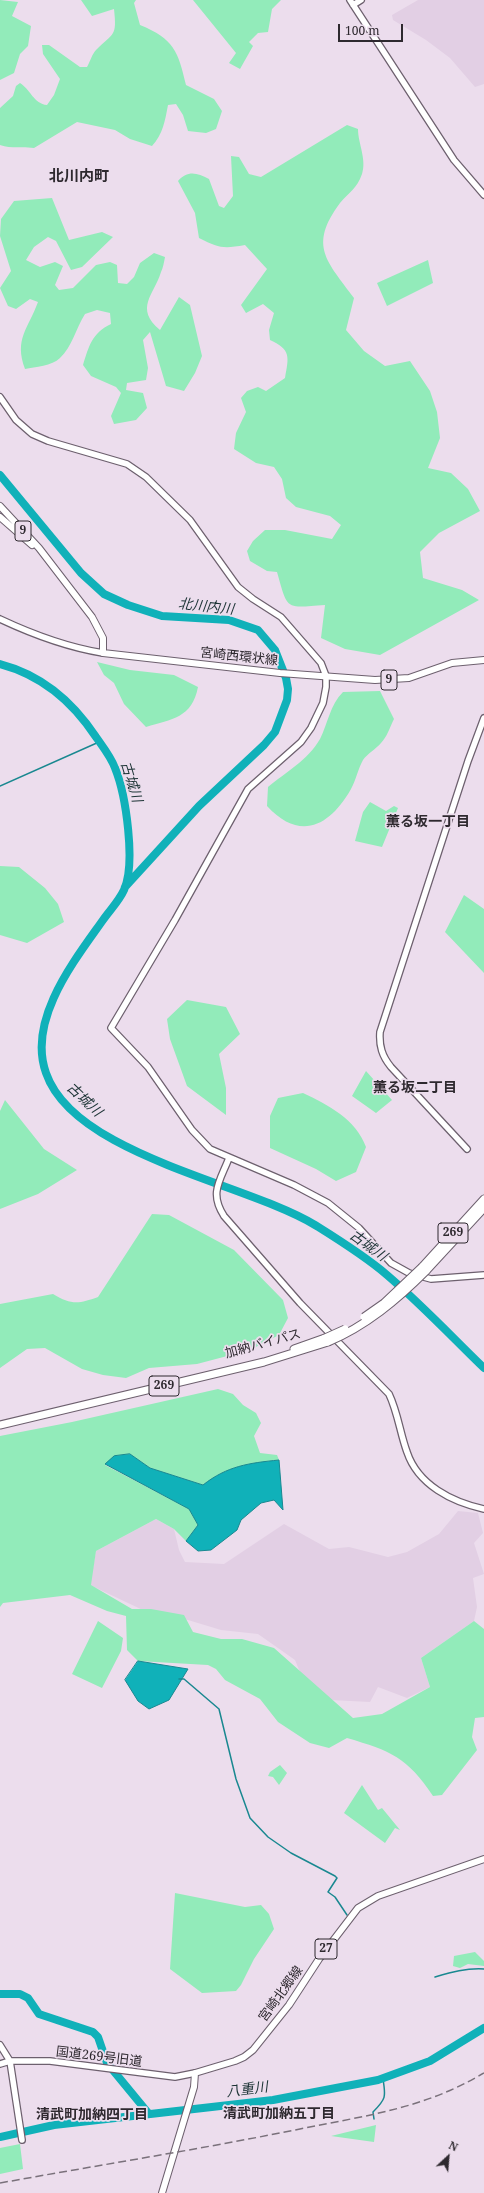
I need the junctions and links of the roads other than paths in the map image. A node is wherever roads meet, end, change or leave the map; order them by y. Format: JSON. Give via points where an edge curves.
{"nodes":[{"id":1,"x":361,"y":0,"type":"edge"},
{"id":2,"x":352,"y":2,"type":"edge"},
{"id":3,"x":484,"y":195,"type":"edge"},
{"id":4,"x":0,"y":397,"type":"edge"},
{"id":5,"x":0,"y":506,"type":"edge"},
{"id":6,"x":0,"y":517,"type":"edge"},
{"id":7,"x":46,"y":557,"type":"junction"},
{"id":8,"x":0,"y":619,"type":"edge"},
{"id":9,"x":103,"y":653,"type":"junction"},
{"id":10,"x":484,"y":660,"type":"edge"},
{"id":11,"x":326,"y":676,"type":"junction"},
{"id":12,"x":484,"y":718,"type":"edge"},
{"id":13,"x":467,"y":1149,"type":"dead end"},
{"id":14,"x":229,"y":1158,"type":"junction"},
{"id":15,"x":484,"y":1199,"type":"edge"},
{"id":16,"x":484,"y":1208,"type":"edge"},
{"id":17,"x":424,"y":1269,"type":"junction"},
{"id":18,"x":484,"y":1275,"type":"edge"},
{"id":19,"x":326,"y":1340,"type":"junction"},
{"id":20,"x":0,"y":1420,"type":"edge"},
{"id":21,"x":0,"y":1425,"type":"edge"},
{"id":22,"x":484,"y":1510,"type":"edge"},
{"id":23,"x":484,"y":1859,"type":"edge"},
{"id":24,"x":0,"y":2045,"type":"edge"},
{"id":25,"x":10,"y":2061,"type":"junction"},
{"id":26,"x":0,"y":2064,"type":"edge"},
{"id":27,"x":195,"y":2073,"type":"junction"},
{"id":28,"x":22,"y":2139,"type":"dead end"},
{"id":29,"x":162,"y":2193,"type":"edge"}],
"edges":[{"from":1,"to":2,"type":"street"},
{"from":2,"to":3,"type":"street","via":[[454,160]]},
{"from":4,"to":11,"type":"street","via":[[16,420],[32,434],[127,464],[146,477],[190,520],[238,587],[281,617],[321,663]]},
{"from":5,"to":7,"type":"main road","number":"9"},
{"from":6,"to":7,"type":"main road","number":"9"},
{"from":7,"to":9,"type":"main road","number":"9","via":[[92,617],[103,638]]},
{"from":8,"to":9,"type":"street","via":[[42,638]]},
{"from":9,"to":11,"type":"main road","name":"宮崎西環状線","number":"9"},
{"from":10,"to":11,"type":"main road","name":"宮崎西環状線","number":"9","via":[[452,663],[409,678],[395,680]]},
{"from":11,"to":14,"type":"street","via":[[325,694],[311,728],[301,742],[248,789],[172,926],[111,1028],[148,1067],[205,1146]]},
{"from":12,"to":13,"type":"street","via":[[382,1026],[380,1043],[391,1067]]},
{"from":14,"to":18,"type":"street","via":[[294,1185],[328,1203],[359,1228],[392,1263],[410,1273],[431,1279]]},
{"from":14,"to":22,"type":"street","via":[[216,1191],[218,1206],[228,1220],[310,1313],[389,1394],[395,1406],[413,1468],[449,1498]]},
{"from":15,"to":17,"type":"highway","name":"加納バイパス","number":"269"},
{"from":16,"to":17,"type":"highway","name":"加納バイパス","number":"269"},
{"from":17,"to":19,"type":"highway","name":"加納バイパス","number":"269","bridge":true,"via":[[383,1311],[357,1327]]},
{"from":19,"to":20,"type":"highway","name":"加納バイパス","number":"269","via":[[263,1358]]},
{"from":19,"to":21,"type":"highway","name":"加納バイパス","number":"269","via":[[270,1361]]},
{"from":23,"to":27,"type":"main road","name":"宮崎北郷線","number":"27","via":[[378,1896],[363,1905],[334,1939],[289,2005],[252,2050],[235,2061]]},
{"from":24,"to":25,"type":"street"},
{"from":25,"to":26,"type":"street","name":"国道269号旧道"},
{"from":25,"to":27,"type":"street","name":"国道269号旧道","via":[[50,2061],[176,2077]]},
{"from":25,"to":28,"type":"street"},
{"from":27,"to":29,"type":"main road","via":[[191,2096]]}]}
